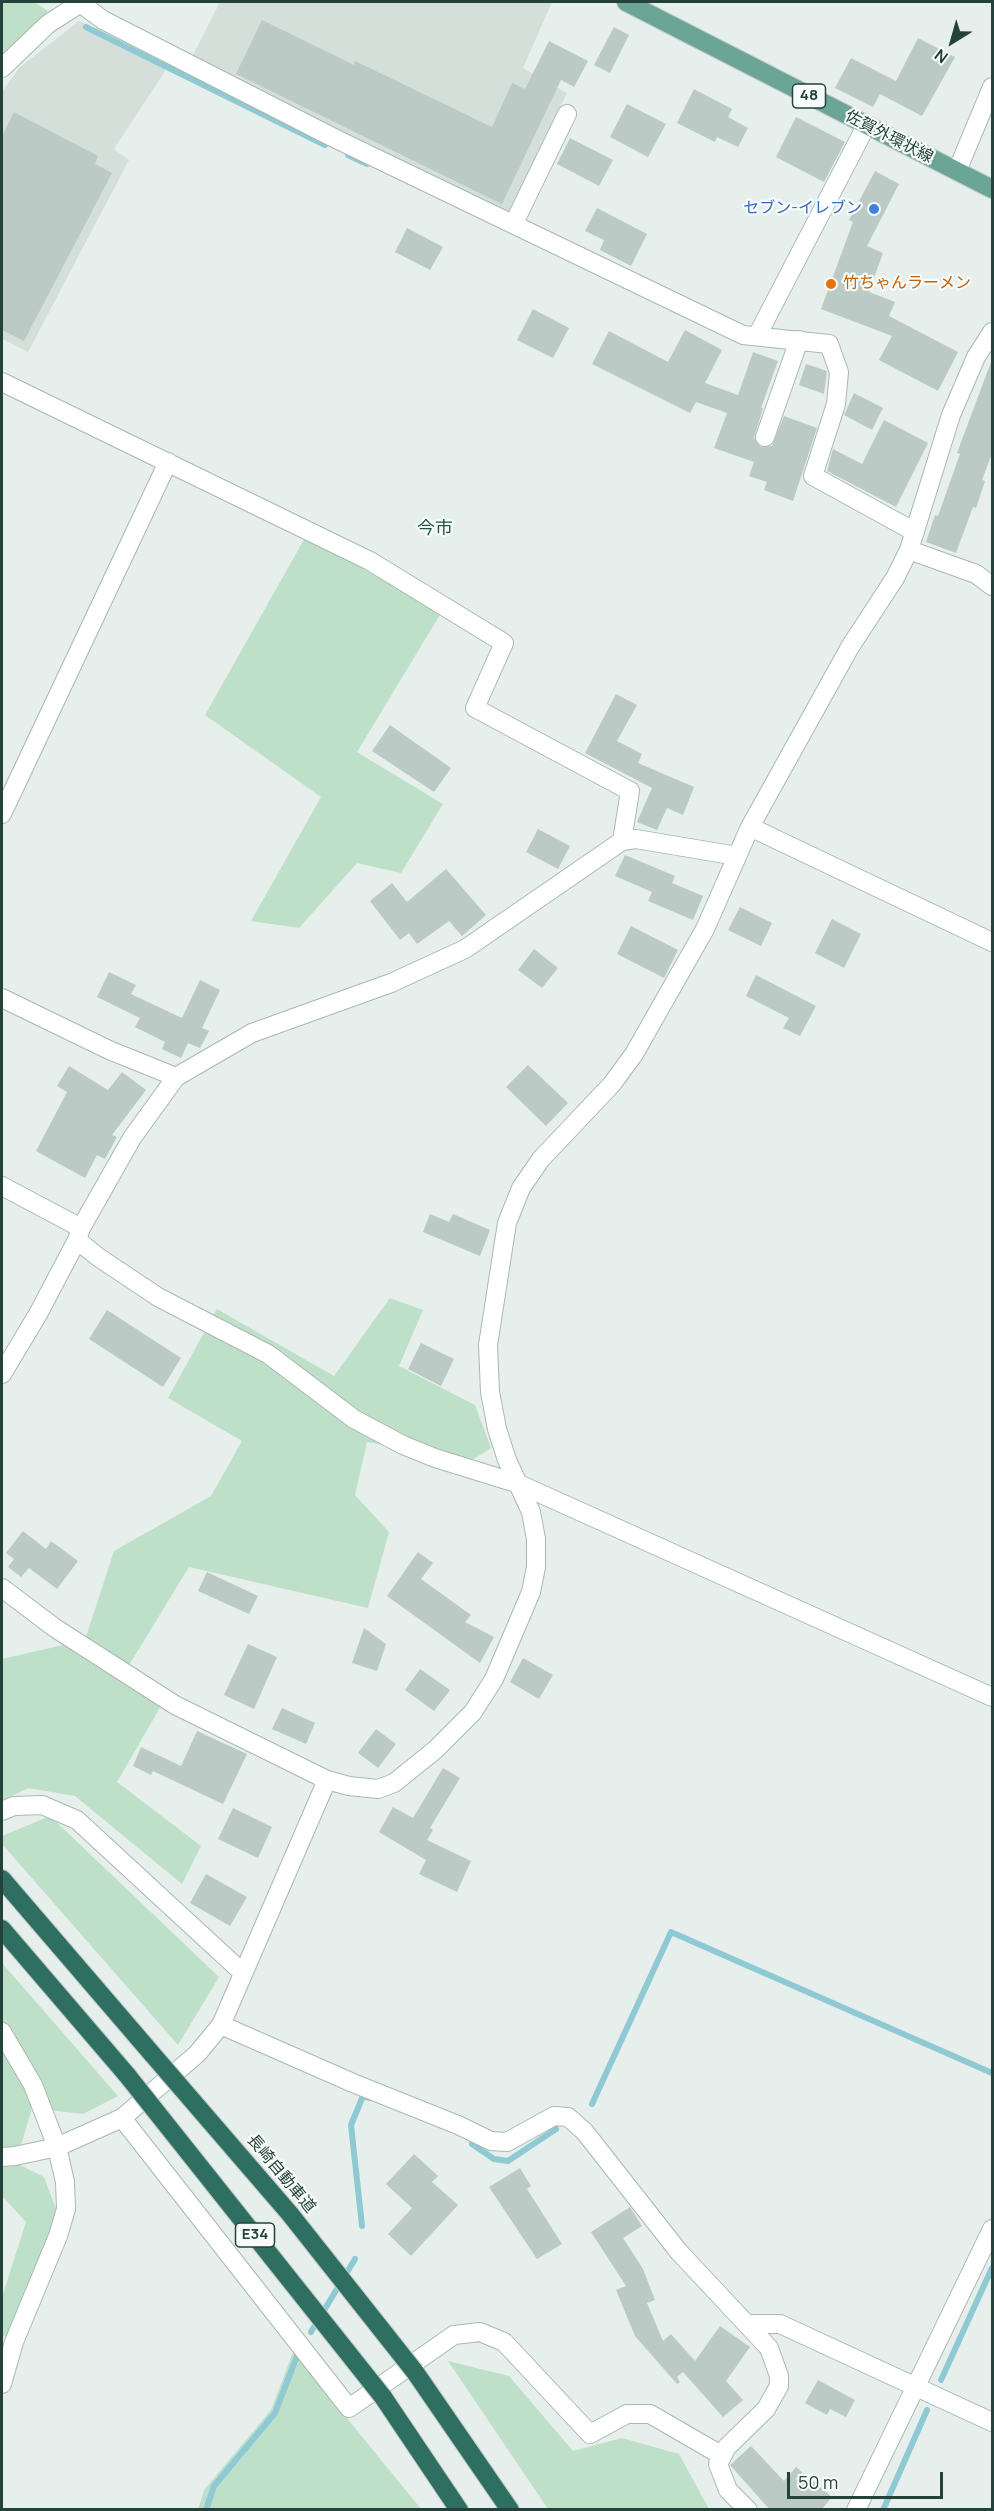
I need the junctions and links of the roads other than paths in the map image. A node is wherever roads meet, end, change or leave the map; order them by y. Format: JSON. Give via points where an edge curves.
{"nodes":[{"id":1,"x":81,"y":2,"type":"edge"},
{"id":2,"x":626,"y":2,"type":"edge"},
{"id":3,"x":2,"y":68,"type":"edge"},
{"id":4,"x":993,"y":87,"type":"edge"},
{"id":5,"x":567,"y":114,"type":"dead end"},
{"id":6,"x":866,"y":126,"type":"junction"},
{"id":7,"x":957,"y":171,"type":"junction"},
{"id":8,"x":993,"y":189,"type":"edge"},
{"id":9,"x":514,"y":223,"type":"junction"},
{"id":10,"x":993,"y":332,"type":"edge"},
{"id":11,"x":757,"y":336,"type":"junction"},
{"id":12,"x":799,"y":339,"type":"junction"},
{"id":13,"x":2,"y":382,"type":"edge"},
{"id":14,"x":765,"y":437,"type":"dead end"},
{"id":15,"x":168,"y":462,"type":"junction"},
{"id":16,"x":912,"y":541,"type":"junction"},
{"id":17,"x":993,"y":586,"type":"edge"},
{"id":18,"x":2,"y":813,"type":"edge"},
{"id":19,"x":750,"y":827,"type":"junction"},
{"id":20,"x":622,"y":841,"type":"junction"},
{"id":21,"x":737,"y":856,"type":"junction"},
{"id":22,"x":993,"y":942,"type":"edge"},
{"id":23,"x":2,"y":998,"type":"edge"},
{"id":24,"x":176,"y":1077,"type":"junction"},
{"id":25,"x":2,"y":1186,"type":"edge"},
{"id":26,"x":79,"y":1234,"type":"junction"},
{"id":27,"x":2,"y":1374,"type":"edge"},
{"id":28,"x":519,"y":1484,"type":"junction"},
{"id":29,"x":2,"y":1588,"type":"edge"},
{"id":30,"x":993,"y":1697,"type":"edge"},
{"id":31,"x":327,"y":1780,"type":"junction"},
{"id":32,"x":2,"y":1811,"type":"edge"},
{"id":33,"x":2,"y":1879,"type":"edge"},
{"id":34,"x":2,"y":1929,"type":"edge"},
{"id":35,"x":243,"y":1973,"type":"junction"},
{"id":36,"x":221,"y":2025,"type":"junction"},
{"id":37,"x":2,"y":2032,"type":"edge"},
{"id":38,"x":122,"y":2118,"type":"junction"},
{"id":39,"x":57,"y":2147,"type":"junction"},
{"id":40,"x":2,"y":2157,"type":"edge"},
{"id":41,"x":993,"y":2229,"type":"edge"},
{"id":42,"x":747,"y":2324,"type":"junction"},
{"id":43,"x":2,"y":2384,"type":"edge"},
{"id":44,"x":916,"y":2387,"type":"junction"},
{"id":45,"x":993,"y":2422,"type":"edge"},
{"id":46,"x":721,"y":2455,"type":"junction"},
{"id":47,"x":459,"y":2510,"type":"edge"},
{"id":48,"x":510,"y":2510,"type":"edge"},
{"id":49,"x":748,"y":2510,"type":"edge"},
{"id":50,"x":856,"y":2510,"type":"edge"}],
"edges":[{"from":1,"to":3,"type":"street","via":[[48,24]]},
{"from":1,"to":9,"type":"street","via":[[103,20],[334,138]]},
{"from":2,"to":6,"type":"main road","name":"佐賀外環状線","number":"48"},
{"from":4,"to":7,"type":"street"},
{"from":5,"to":9,"type":"street"},
{"from":6,"to":7,"type":"main road","name":"佐賀外環状線","number":"48"},
{"from":6,"to":11,"type":"street"},
{"from":7,"to":8,"type":"main road","name":"佐賀外環状線","number":"48"},
{"from":9,"to":11,"type":"street","via":[[743,335]]},
{"from":10,"to":16,"type":"street","via":[[976,357],[951,415]]},
{"from":11,"to":12,"type":"street"},
{"from":12,"to":14,"type":"street"},
{"from":12,"to":16,"type":"street","via":[[829,344],[840,372],[836,404],[813,476]]},
{"from":13,"to":15,"type":"street"},
{"from":15,"to":18,"type":"street"},
{"from":15,"to":20,"type":"street","via":[[370,561],[504,643],[475,708],[630,791]]},
{"from":16,"to":17,"type":"street"},
{"from":16,"to":19,"type":"street","via":[[895,578],[850,648]]},
{"from":19,"to":21,"type":"street"},
{"from":19,"to":22,"type":"street"},
{"from":20,"to":21,"type":"street","via":[[647,840]]},
{"from":20,"to":24,"type":"street","via":[[465,949],[391,983],[252,1033]]},
{"from":21,"to":28,"type":"street","via":[[705,929],[634,1054],[612,1084],[541,1159],[521,1188],[507,1223],[488,1345],[490,1392],[497,1429]]},
{"from":23,"to":24,"type":"street","via":[[109,1050]]},
{"from":24,"to":26,"type":"street","via":[[132,1138]]},
{"from":25,"to":26,"type":"street"},
{"from":26,"to":27,"type":"street"},
{"from":26,"to":28,"type":"street","via":[[158,1297],[268,1354],[354,1419],[435,1458]]},
{"from":28,"to":30,"type":"street"},
{"from":28,"to":31,"type":"street","via":[[531,1512],[536,1539],[531,1593],[494,1679],[473,1712],[394,1783],[378,1790]]},
{"from":29,"to":31,"type":"street","via":[[55,1628],[175,1705]]},
{"from":31,"to":35,"type":"street"},
{"from":32,"to":35,"type":"street","via":[[14,1806],[42,1805],[77,1820]]},
{"from":33,"to":48,"type":"highway","name":"長崎自動車道","number":"E34","bridge":true,"via":[[290,2214],[415,2372]]},
{"from":34,"to":47,"type":"highway","number":"E34","bridge":true,"via":[[127,2074],[383,2397]]},
{"from":35,"to":36,"type":"street"},
{"from":36,"to":38,"type":"street","via":[[197,2054]]},
{"from":36,"to":42,"type":"street","via":[[491,2140],[507,2142],[554,2116],[568,2117],[584,2131],[679,2252]]},
{"from":37,"to":39,"type":"street","via":[[33,2085]]},
{"from":38,"to":39,"type":"street"},
{"from":38,"to":46,"type":"street","via":[[349,2408],[454,2335],[480,2332],[504,2342],[590,2434],[627,2414],[650,2414]]},
{"from":39,"to":40,"type":"street"},
{"from":39,"to":43,"type":"street","via":[[66,2209],[14,2342]]},
{"from":41,"to":44,"type":"street"},
{"from":42,"to":44,"type":"street","via":[[780,2324]]},
{"from":42,"to":46,"type":"street","via":[[769,2348],[779,2386],[766,2409]]},
{"from":44,"to":45,"type":"street"},
{"from":44,"to":50,"type":"street"},
{"from":46,"to":49,"type":"street","via":[[718,2464],[722,2478]]}]}
